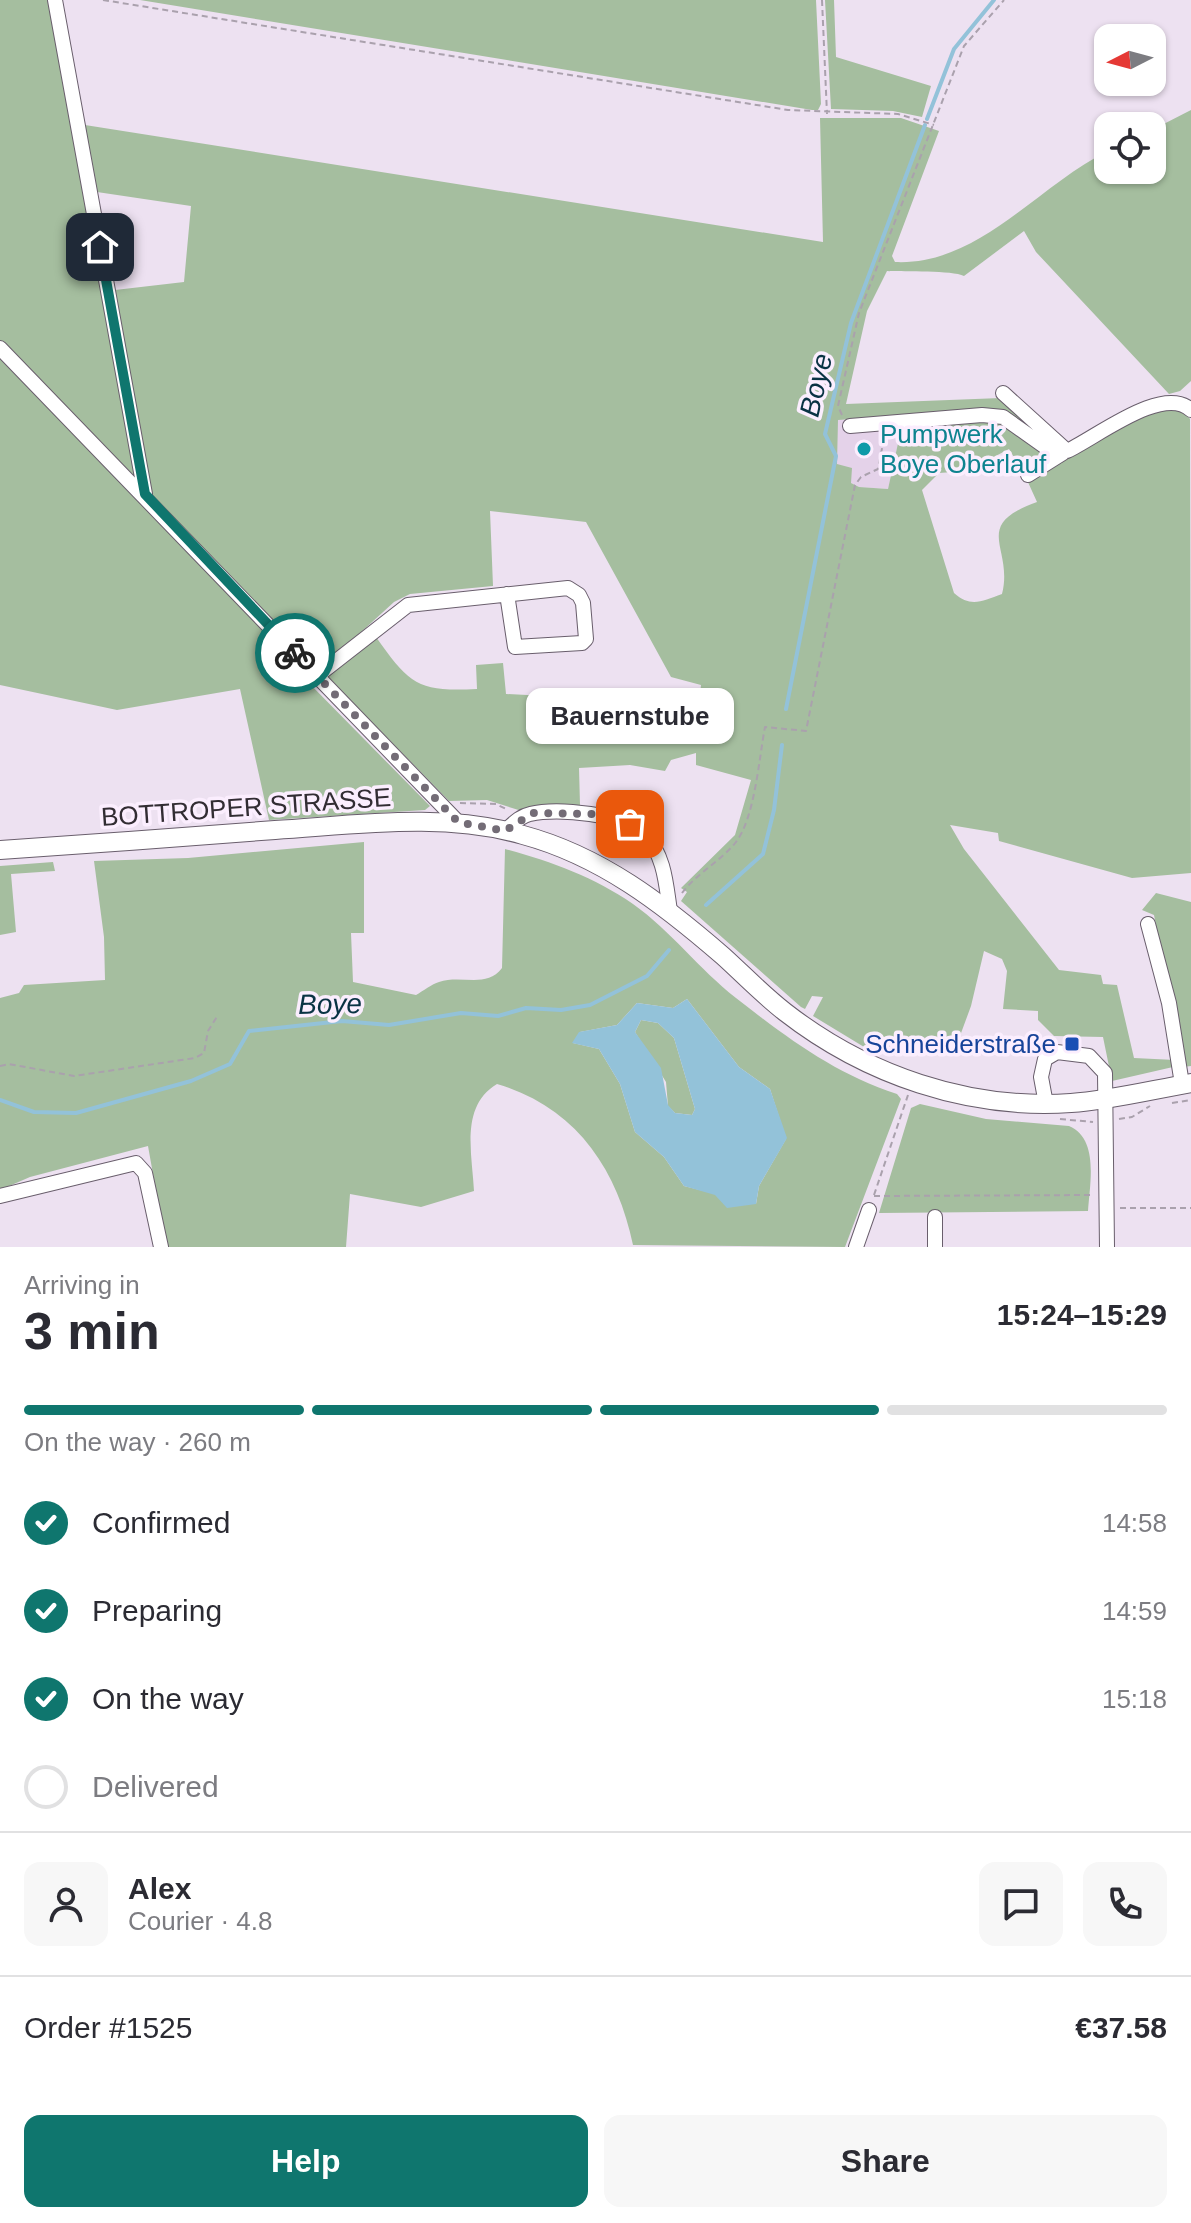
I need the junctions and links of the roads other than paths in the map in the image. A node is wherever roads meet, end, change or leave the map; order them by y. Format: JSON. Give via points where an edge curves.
{"nodes":[{"id":1,"x":55,"y":0,"type":"edge"},
{"id":2,"x":0,"y":348,"type":"edge"},
{"id":3,"x":1003,"y":393,"type":"dead end"},
{"id":4,"x":1191,"y":410,"type":"edge"},
{"id":5,"x":848,"y":422,"type":"road end"},
{"id":6,"x":1063,"y":453,"type":"junction"},
{"id":7,"x":1028,"y":475,"type":"dead end"},
{"id":8,"x":145,"y":494,"type":"junction"},
{"id":9,"x":507,"y":594,"type":"junction"},
{"id":10,"x":317,"y":676,"type":"junction"},
{"id":11,"x":458,"y":822,"type":"junction"},
{"id":12,"x":505,"y":831,"type":"junction"},
{"id":13,"x":0,"y":850,"type":"edge"},
{"id":14,"x":671,"y":902,"type":"junction"},
{"id":15,"x":1148,"y":924,"type":"dead end"},
{"id":16,"x":1187,"y":1084,"type":"edge"},
{"id":17,"x":1106,"y":1099,"type":"junction"},
{"id":18,"x":1046,"y":1104,"type":"junction"},
{"id":19,"x":0,"y":1196,"type":"edge"},
{"id":20,"x":869,"y":1210,"type":"dead end"},
{"id":21,"x":935,"y":1217,"type":"dead end"},
{"id":22,"x":161,"y":1247,"type":"edge"},
{"id":23,"x":856,"y":1247,"type":"edge"},
{"id":24,"x":935,"y":1247,"type":"edge"},
{"id":25,"x":1107,"y":1247,"type":"edge"}],
"edges":[{"from":1,"to":8,"type":"street"},
{"from":2,"to":8,"type":"street"},
{"from":3,"to":6,"type":"street"},
{"from":4,"to":6,"type":"street","via":[[1173,400],[1155,403]]},
{"from":5,"to":6,"type":"street","via":[[1003,417]]},
{"from":6,"to":7,"type":"street"},
{"from":8,"to":10,"type":"street"},
{"from":9,"to":9,"type":"street","via":[[515,647],[585,642],[583,603],[575,591]]},
{"from":9,"to":10,"type":"street","via":[[408,605]]},
{"from":10,"to":11,"type":"street"},
{"from":11,"to":12,"type":"main road","name":"BOTTROPER STRASSE"},
{"from":11,"to":13,"type":"main road","name":"BOTTROPER STRASSE"},
{"from":12,"to":14,"type":"main road","name":"BOTTROPER STRASSE","via":[[583,857]]},
{"from":12,"to":14,"type":"street","via":[[533,813],[593,814],[630,824],[657,854]]},
{"from":14,"to":18,"type":"main road","name":"BOTTROPER STRASSE","via":[[785,1013],[861,1060],[912,1083],[990,1101]]},
{"from":15,"to":16,"type":"street","name":"BOTTROPER STRASSE"},
{"from":16,"to":17,"type":"main road","name":"BOTTROPER STRASSE"},
{"from":17,"to":18,"type":"main road","name":"BOTTROPER STRASSE"},
{"from":17,"to":18,"type":"street","via":[[1105,1073],[1089,1056],[1057,1052],[1045,1059],[1041,1077]]},
{"from":17,"to":25,"type":"street"},
{"from":19,"to":22,"type":"street","via":[[128,1163],[142,1166]]},
{"from":20,"to":23,"type":"street"},
{"from":21,"to":24,"type":"street"}]}
